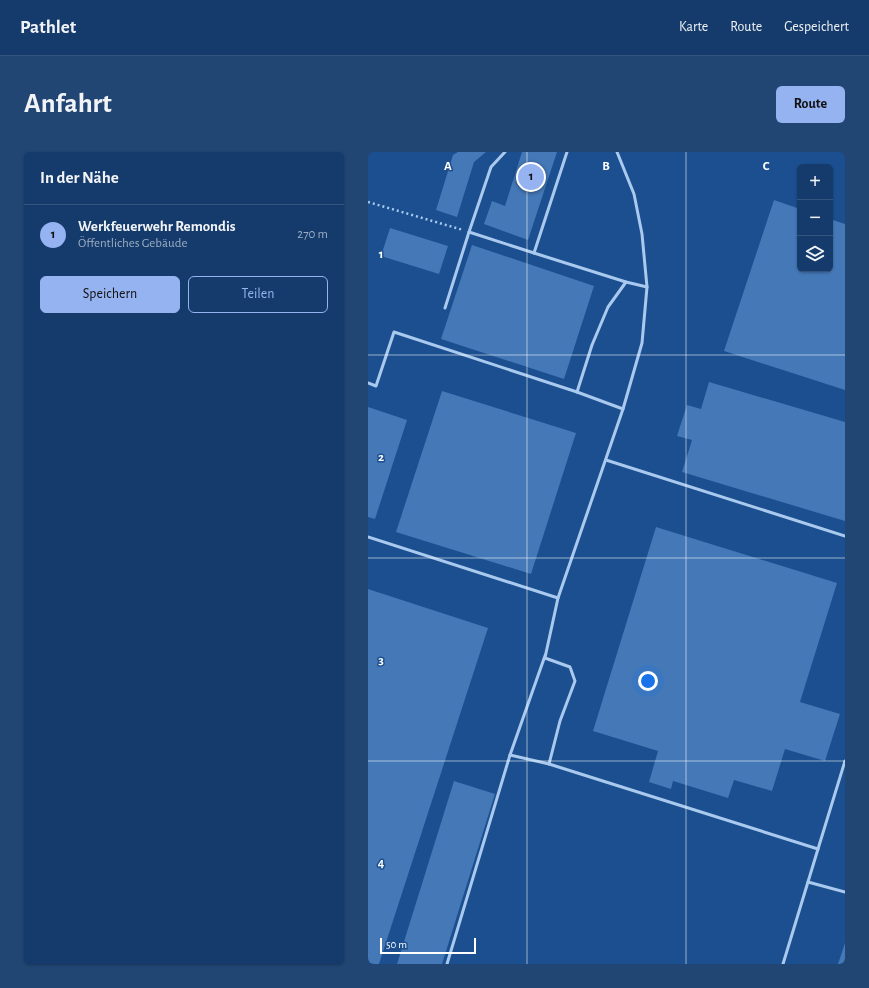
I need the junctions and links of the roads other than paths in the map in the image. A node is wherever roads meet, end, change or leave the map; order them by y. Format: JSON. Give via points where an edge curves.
{"nodes":[{"id":1,"x":505,"y":152,"type":"edge"},
{"id":2,"x":567,"y":152,"type":"edge"},
{"id":3,"x":618,"y":152,"type":"edge"},
{"id":4,"x":469,"y":232,"type":"junction"},
{"id":5,"x":534,"y":253,"type":"junction"},
{"id":6,"x":626,"y":282,"type":"junction"},
{"id":7,"x":647,"y":287,"type":"junction"},
{"id":8,"x":445,"y":308,"type":"dead end"},
{"id":9,"x":368,"y":383,"type":"edge"},
{"id":10,"x":577,"y":392,"type":"junction"},
{"id":11,"x":623,"y":409,"type":"junction"},
{"id":12,"x":606,"y":460,"type":"junction"},
{"id":13,"x":368,"y":536,"type":"edge"},
{"id":14,"x":845,"y":536,"type":"edge"},
{"id":15,"x":558,"y":598,"type":"junction"},
{"id":16,"x":546,"y":653,"type":"junction"},
{"id":17,"x":510,"y":755,"type":"junction"},
{"id":18,"x":845,"y":761,"type":"edge"},
{"id":19,"x":549,"y":764,"type":"junction"},
{"id":20,"x":818,"y":848,"type":"junction"},
{"id":21,"x":808,"y":882,"type":"junction"},
{"id":22,"x":845,"y":892,"type":"edge"},
{"id":23,"x":447,"y":964,"type":"edge"},
{"id":24,"x":783,"y":964,"type":"edge"}],
"edges":[{"from":1,"to":4,"type":"lane","via":[[490,167]]},
{"from":2,"to":5,"type":"lane"},
{"from":3,"to":7,"type":"lane","via":[[634,194],[642,234]]},
{"from":4,"to":5,"type":"lane"},
{"from":4,"to":8,"type":"lane"},
{"from":5,"to":6,"type":"lane"},
{"from":6,"to":7,"type":"lane"},
{"from":6,"to":10,"type":"lane","via":[[608,307],[592,345]]},
{"from":7,"to":11,"type":"lane","via":[[642,343]]},
{"from":9,"to":10,"type":"lane","via":[[376,386],[394,332]]},
{"from":10,"to":11,"type":"lane"},
{"from":11,"to":12,"type":"lane"},
{"from":12,"to":14,"type":"lane"},
{"from":12,"to":15,"type":"lane"},
{"from":13,"to":15,"type":"lane"},
{"from":15,"to":16,"type":"lane"},
{"from":16,"to":17,"type":"lane"},
{"from":16,"to":19,"type":"lane","via":[[545,658],[570,667],[575,680],[560,721]]},
{"from":17,"to":19,"type":"lane"},
{"from":17,"to":23,"type":"lane"},
{"from":18,"to":20,"type":"lane"},
{"from":19,"to":20,"type":"lane"},
{"from":20,"to":21,"type":"lane"},
{"from":21,"to":22,"type":"lane"},
{"from":21,"to":24,"type":"lane"}]}
